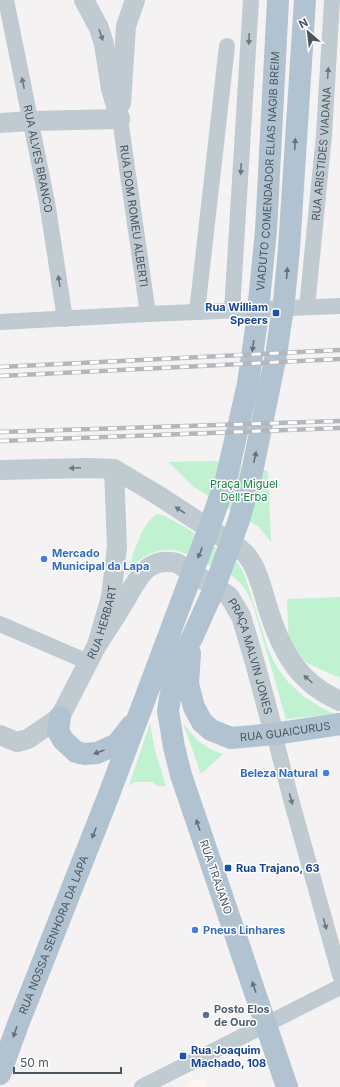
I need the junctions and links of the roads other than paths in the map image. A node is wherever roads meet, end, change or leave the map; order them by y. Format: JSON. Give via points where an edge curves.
{"nodes":[{"id":1,"x":6,"y":0,"type":"edge"},
{"id":2,"x":84,"y":0,"type":"edge"},
{"id":3,"x":135,"y":0,"type":"edge"},
{"id":4,"x":251,"y":0,"type":"edge"},
{"id":5,"x":278,"y":0,"type":"edge"},
{"id":6,"x":305,"y":0,"type":"edge"},
{"id":7,"x":332,"y":0,"type":"edge"},
{"id":8,"x":227,"y":46,"type":"dead end"},
{"id":9,"x":120,"y":119,"type":"junction"},
{"id":10,"x":31,"y":121,"type":"junction"},
{"id":11,"x":0,"y":123,"type":"edge"},
{"id":12,"x":340,"y":306,"type":"edge"},
{"id":13,"x":307,"y":307,"type":"junction"},
{"id":14,"x":232,"y":311,"type":"junction"},
{"id":15,"x":197,"y":312,"type":"junction"},
{"id":16,"x":148,"y":314,"type":"junction"},
{"id":17,"x":65,"y":319,"type":"junction"},
{"id":18,"x":0,"y":322,"type":"edge"},
{"id":19,"x":114,"y":469,"type":"junction"},
{"id":20,"x":0,"y":470,"type":"edge"},
{"id":21,"x":0,"y":624,"type":"edge"},
{"id":22,"x":192,"y":638,"type":"junction"},
{"id":23,"x":92,"y":653,"type":"junction"},
{"id":24,"x":340,"y":701,"type":"edge"},
{"id":25,"x":60,"y":717,"type":"junction"},
{"id":26,"x":138,"y":717,"type":"junction"},
{"id":27,"x":340,"y":724,"type":"edge"},
{"id":28,"x":274,"y":734,"type":"junction"},
{"id":29,"x":9,"y":739,"type":"edge"},
{"id":30,"x":340,"y":975,"type":"edge"},
{"id":31,"x":340,"y":988,"type":"edge"},
{"id":32,"x":266,"y":1024,"type":"junction"},
{"id":33,"x":2,"y":1064,"type":"edge"},
{"id":34,"x":142,"y":1087,"type":"edge"},
{"id":35,"x":287,"y":1087,"type":"edge"}],
"edges":[{"from":10,"to":1,"type":"street","name":"RUA ALVES BRANCO","one_way":true},
{"from":2,"to":9,"type":"street","one_way":true,"via":[[99,28],[104,44],[111,89]]},
{"from":3,"to":9,"type":"street","via":[[126,26]]},
{"from":4,"to":14,"type":"street","one_way":true},
{"from":5,"to":26,"type":"main road","name":"VIADUTO COMENDADOR ELIAS NAGIB BREIM","one_way":true,"via":[[266,231],[248,384],[226,480]]},
{"from":22,"to":6,"type":"main road","one_way":true,"via":[[214,589],[239,520],[251,476],[276,355],[289,249]]},
{"from":13,"to":7,"type":"street","name":"RUA ARISTIDES VIADANA","one_way":true,"via":[[324,135]]},
{"from":8,"to":15,"type":"street"},
{"from":9,"to":10,"type":"street"},
{"from":9,"to":16,"type":"street","name":"RUA DOM ROMEU ALBERTI"},
{"from":10,"to":11,"type":"street"},
{"from":17,"to":10,"type":"street","name":"RUA ALVES BRANCO","one_way":true,"via":[[47,202]]},
{"from":12,"to":13,"type":"street"},
{"from":13,"to":14,"type":"street"},
{"from":14,"to":15,"type":"street"},
{"from":15,"to":16,"type":"street"},
{"from":16,"to":17,"type":"street"},
{"from":17,"to":18,"type":"street"},
{"from":19,"to":20,"type":"street","one_way":true},
{"from":19,"to":23,"type":"street","name":"RUA HERBART","via":[[117,547],[111,597]]},
{"from":24,"to":19,"type":"street","one_way":true,"via":[[307,680],[291,662],[275,628],[258,575],[247,556],[236,546]]},
{"from":21,"to":23,"type":"street"},
{"from":22,"to":28,"type":"main road","name":"RUA GUAICURUS","via":[[188,684],[194,707],[202,722],[211,730],[231,738]]},
{"from":32,"to":22,"type":"main road","name":"RUA TRAJANO","one_way":true,"via":[[177,760],[168,711],[178,661]]},
{"from":23,"to":25,"type":"street","name":"RUA HERBART"},
{"from":23,"to":28,"type":"street","name":"PRAÇA MALVIN JONES","via":[[138,577],[155,564],[177,563],[229,596],[241,616]]},
{"from":26,"to":25,"type":"main road","one_way":true,"via":[[117,744],[91,755],[76,752],[63,740],[58,731]]},
{"from":25,"to":29,"type":"street","name":"RUA HERBART","via":[[28,739]]},
{"from":26,"to":33,"type":"main road","name":"RUA NOSSA SENHORA DA LAPA","one_way":true},
{"from":27,"to":28,"type":"main road","name":"RUA GUAICURUS"},
{"from":28,"to":30,"type":"street","one_way":true},
{"from":31,"to":32,"type":"street"},
{"from":32,"to":34,"type":"street"},
{"from":32,"to":35,"type":"main road","name":"RUA TRAJANO"}]}
